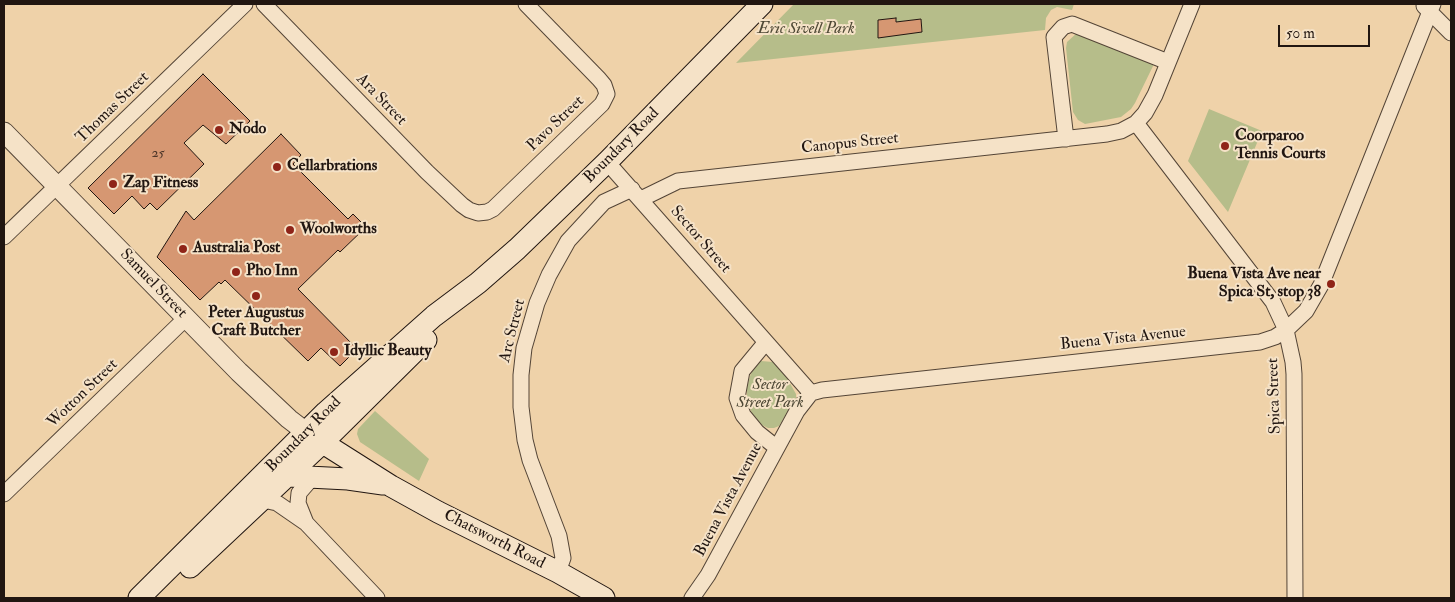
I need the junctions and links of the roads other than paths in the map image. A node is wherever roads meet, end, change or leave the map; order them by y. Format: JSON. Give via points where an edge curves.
{"nodes":[{"id":1,"x":245,"y":4,"type":"edge"},
{"id":2,"x":264,"y":4,"type":"edge"},
{"id":3,"x":526,"y":4,"type":"edge"},
{"id":4,"x":762,"y":4,"type":"edge"},
{"id":5,"x":1192,"y":4,"type":"edge"},
{"id":6,"x":1428,"y":6,"type":"edge"},
{"id":7,"x":1451,"y":33,"type":"edge"},
{"id":8,"x":1168,"y":62,"type":"junction"},
{"id":9,"x":1136,"y":123,"type":"junction"},
{"id":10,"x":4,"y":132,"type":"edge"},
{"id":11,"x":1066,"y":138,"type":"junction"},
{"id":12,"x":607,"y":162,"type":"junction"},
{"id":13,"x":57,"y":186,"type":"junction"},
{"id":14,"x":636,"y":194,"type":"junction"},
{"id":15,"x":478,"y":213,"type":"joint"},
{"id":16,"x":4,"y":238,"type":"edge"},
{"id":17,"x":186,"y":318,"type":"junction"},
{"id":18,"x":1286,"y":330,"type":"junction"},
{"id":19,"x":766,"y":342,"type":"junction"},
{"id":20,"x":811,"y":393,"type":"junction"},
{"id":21,"x":315,"y":437,"type":"junction"},
{"id":22,"x":777,"y":448,"type":"junction"},
{"id":23,"x":288,"y":476,"type":"junction"},
{"id":24,"x":312,"y":478,"type":"junction"},
{"id":25,"x":391,"y":486,"type":"junction"},
{"id":26,"x":4,"y":494,"type":"edge"},
{"id":27,"x":263,"y":500,"type":"junction"},
{"id":28,"x":306,"y":523,"type":"junction"},
{"id":29,"x":558,"y":572,"type":"junction"},
{"id":30,"x":708,"y":575,"type":"junction"},
{"id":31,"x":605,"y":596,"type":"edge"},
{"id":32,"x":140,"y":598,"type":"edge"},
{"id":33,"x":156,"y":598,"type":"edge"},
{"id":34,"x":377,"y":598,"type":"edge"},
{"id":35,"x":692,"y":598,"type":"edge"},
{"id":36,"x":700,"y":598,"type":"edge"},
{"id":37,"x":1295,"y":598,"type":"edge"}],
"edges":[{"from":1,"to":13,"type":"street","name":"Thomas Street"},
{"from":2,"to":15,"type":"street","name":"Ara Street","via":[[427,172],[462,205]]},
{"from":3,"to":15,"type":"street","name":"Pavo Street","via":[[599,78],[607,94],[602,104],[493,209]]},
{"from":4,"to":12,"type":"main road","name":"Boundary Road"},
{"from":5,"to":8,"type":"street"},
{"from":6,"to":7,"type":"street"},
{"from":6,"to":18,"type":"street","name":"Buena Vista Avenue","via":[[1320,286],[1306,311]]},
{"from":8,"to":9,"type":"street","via":[[1155,95]]},
{"from":8,"to":11,"type":"street","via":[[1072,24],[1062,27],[1054,37]]},
{"from":9,"to":11,"type":"street","name":"Canopus Street","via":[[1121,131]]},
{"from":9,"to":18,"type":"street","name":"Spica Street","via":[[1273,302]]},
{"from":10,"to":13,"type":"street","name":"Samuel Street"},
{"from":11,"to":14,"type":"street","name":"Canopus Street","via":[[678,181]]},
{"from":12,"to":14,"type":"street","name":"Sector Street"},
{"from":12,"to":21,"type":"main road","name":"Boundary Road","via":[[517,249],[359,381]]},
{"from":13,"to":16,"type":"street","name":"Thomas Street"},
{"from":13,"to":17,"type":"street","name":"Samuel Street"},
{"from":14,"to":19,"type":"street","name":"Sector Street"},
{"from":14,"to":29,"type":"street","name":"Arc Street","via":[[604,202],[568,241],[549,274],[524,348],[521,407],[525,440],[563,549]]},
{"from":17,"to":21,"type":"street","name":"Samuel Street","via":[[289,419]]},
{"from":17,"to":26,"type":"street","name":"Wotton Street"},
{"from":18,"to":20,"type":"street","name":"Buena Vista Avenue","via":[[1260,342],[831,388]]},
{"from":18,"to":37,"type":"street","name":"Spica Street","via":[[1294,374]]},
{"from":19,"to":20,"type":"street","name":"Sector Street"},
{"from":19,"to":22,"type":"street","via":[[742,372],[737,398],[743,415]]},
{"from":20,"to":22,"type":"street","name":"Buena Vista Avenue","via":[[797,410]]},
{"from":21,"to":23,"type":"main road","name":"Boundary Road"},
{"from":21,"to":25,"type":"main road","name":"Chatsworth Road"},
{"from":21,"to":32,"type":"main road","name":"Boundary Road"},
{"from":22,"to":30,"type":"street","name":"Buena Vista Avenue"},
{"from":23,"to":24,"type":"main road","name":"Chatsworth Road"},
{"from":23,"to":27,"type":"main road","name":"Boundary Road"},
{"from":24,"to":25,"type":"main road","name":"Chatsworth Road","via":[[348,479]]},
{"from":24,"to":28,"type":"street","via":[[300,492],[298,503]]},
{"from":25,"to":29,"type":"main road","name":"Chatsworth Road"},
{"from":27,"to":28,"type":"street","via":[[277,503]]},
{"from":27,"to":33,"type":"main road","name":"Boundary Road"},
{"from":28,"to":34,"type":"street"},
{"from":29,"to":31,"type":"main road","name":"Chatsworth Road"},
{"from":30,"to":35,"type":"street","name":"Buena Vista Avenue"},
{"from":30,"to":36,"type":"street","name":"Buena Vista Avenue"}]}
